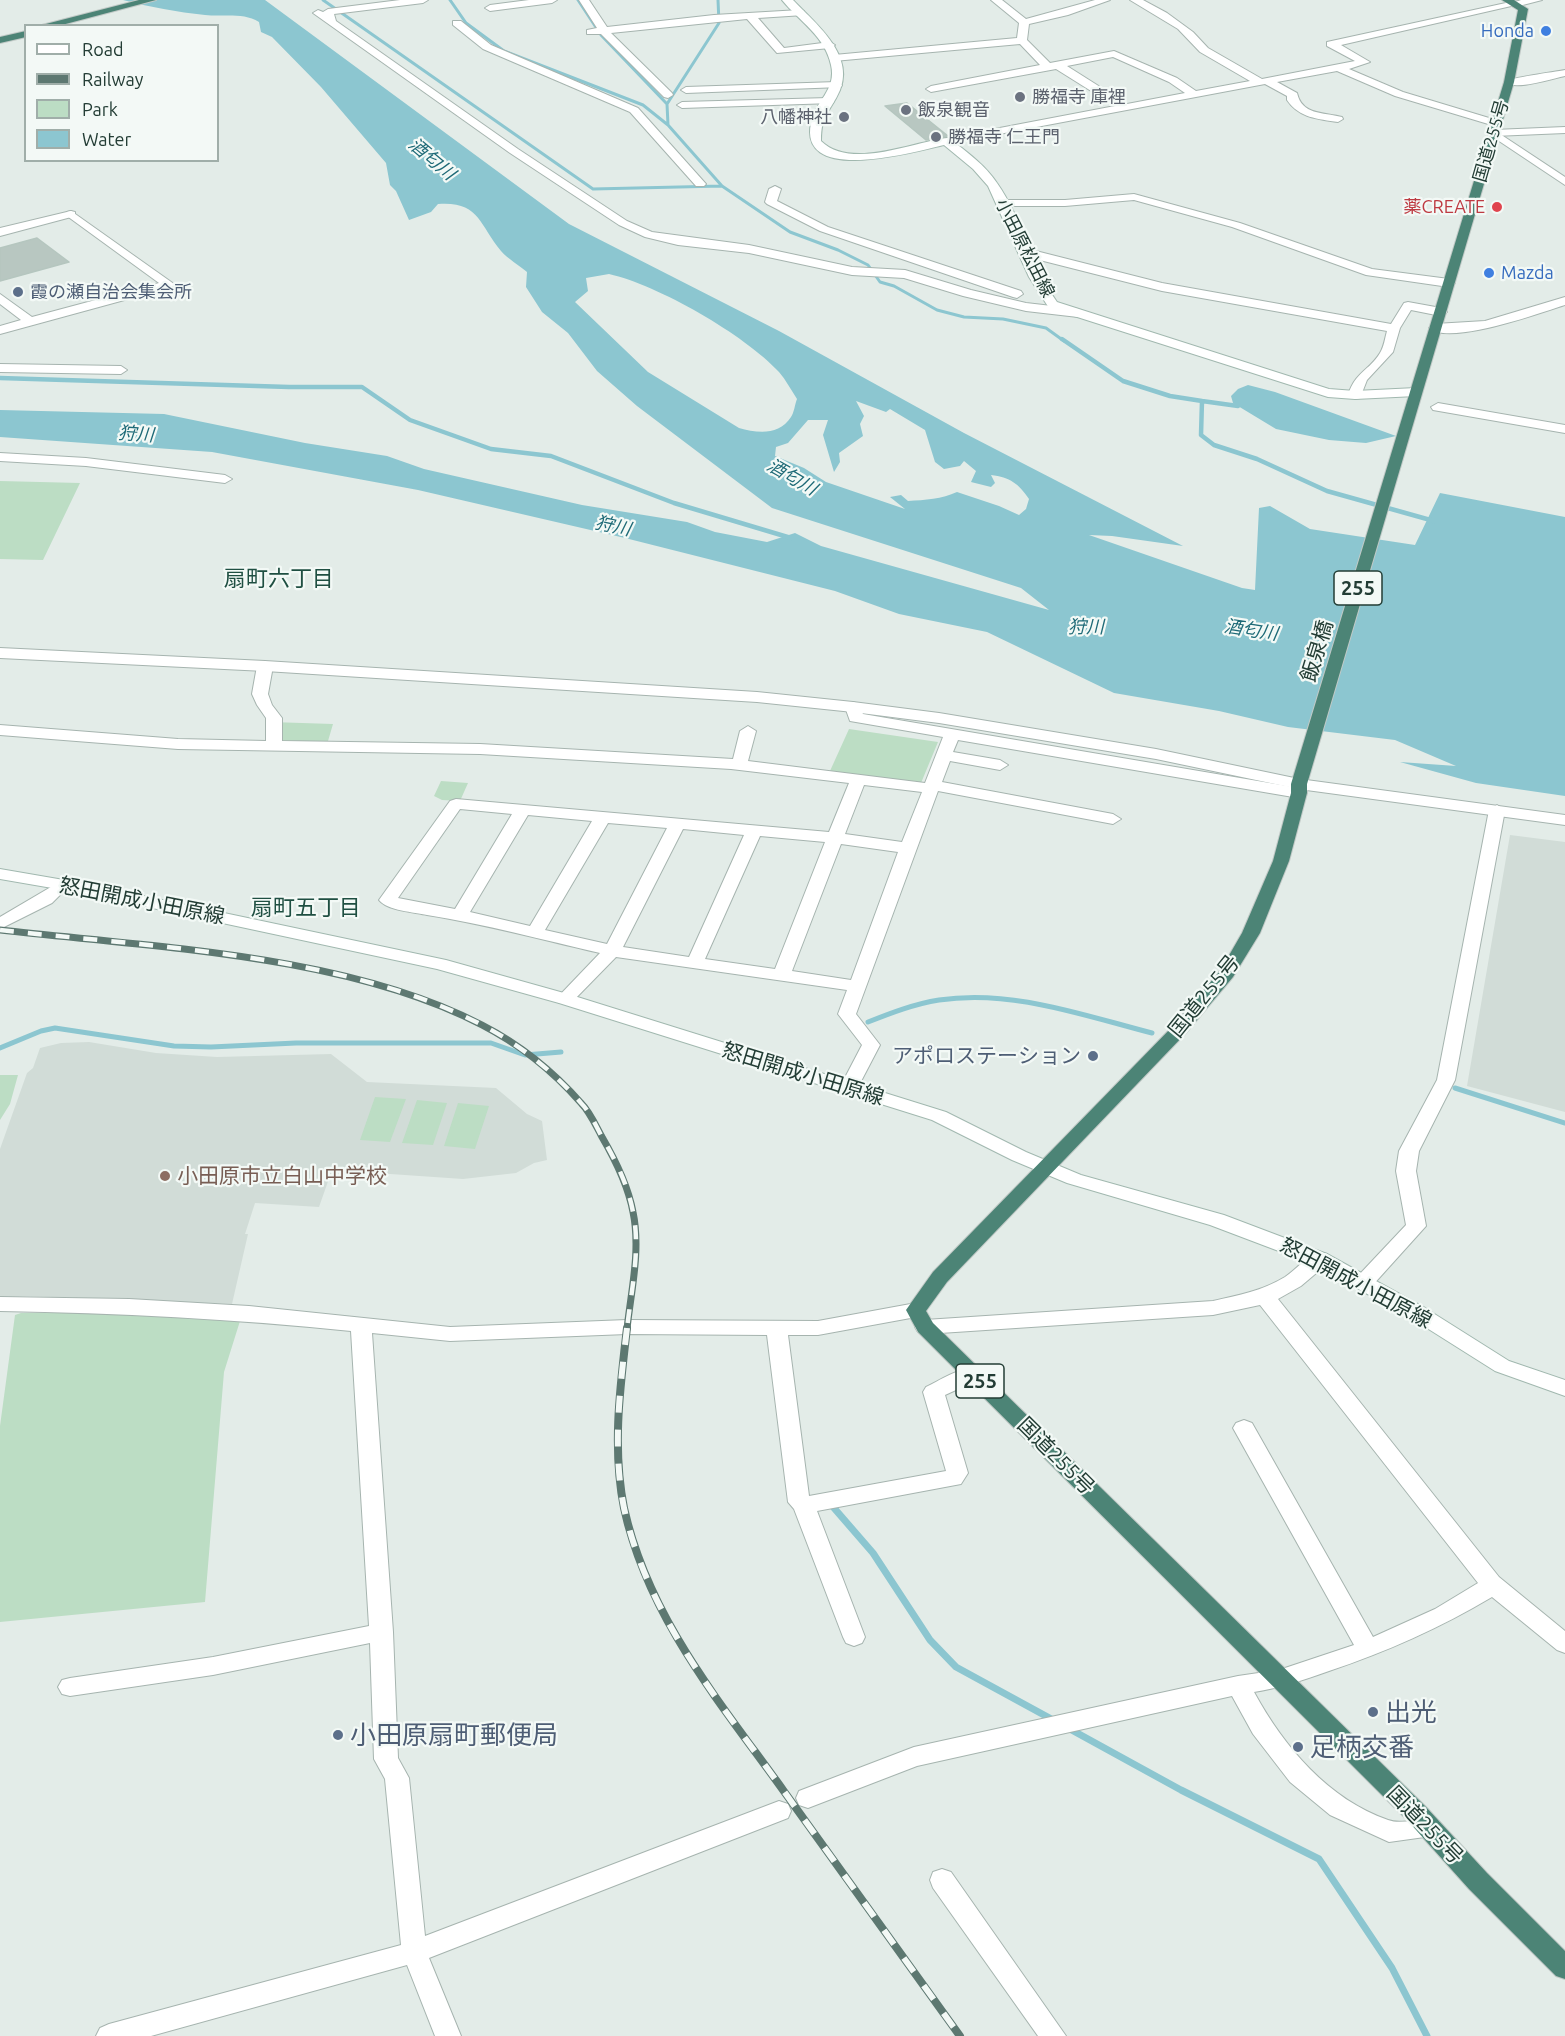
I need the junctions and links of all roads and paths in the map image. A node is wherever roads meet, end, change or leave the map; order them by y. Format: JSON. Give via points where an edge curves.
{"nodes":[{"id":1,"x":423,"y":0,"type":"edge"},
{"id":2,"x":552,"y":0,"type":"edge"},
{"id":3,"x":571,"y":0,"type":"edge"},
{"id":4,"x":584,"y":0,"type":"edge"},
{"id":5,"x":787,"y":0,"type":"edge"},
{"id":6,"x":996,"y":0,"type":"edge"},
{"id":7,"x":1072,"y":0,"type":"edge"},
{"id":8,"x":1105,"y":0,"type":"edge"},
{"id":9,"x":1135,"y":0,"type":"edge"},
{"id":10,"x":1537,"y":0,"type":"edge"},
{"id":11,"x":155,"y":1,"type":"edge"},
{"id":12,"x":1511,"y":2,"type":"edge"},
{"id":13,"x":1084,"y":7,"type":"junction"},
{"id":14,"x":490,"y":8,"type":"dead end"},
{"id":15,"x":318,"y":13,"type":"dead end"},
{"id":16,"x":800,"y":13,"type":"junction"},
{"id":17,"x":332,"y":17,"type":"junction"},
{"id":18,"x":751,"y":17,"type":"junction"},
{"id":19,"x":1024,"y":22,"type":"junction"},
{"id":20,"x":457,"y":23,"type":"dead end"},
{"id":21,"x":52,"y":24,"type":"edge"},
{"id":22,"x":69,"y":24,"type":"edge"},
{"id":23,"x":586,"y":24,"type":"junction"},
{"id":24,"x":604,"y":31,"type":"junction"},
{"id":25,"x":24,"y":32,"type":"edge"},
{"id":26,"x":0,"y":38,"type":"edge"},
{"id":27,"x":1022,"y":41,"type":"junction"},
{"id":28,"x":830,"y":45,"type":"junction"},
{"id":29,"x":614,"y":57,"type":"dead end"},
{"id":30,"x":834,"y":58,"type":"junction"},
{"id":31,"x":1052,"y":66,"type":"junction"},
{"id":32,"x":1338,"y":68,"type":"junction"},
{"id":33,"x":642,"y":72,"type":"junction"},
{"id":34,"x":1565,"y":73,"type":"edge"},
{"id":35,"x":630,"y":74,"type":"dead end"},
{"id":36,"x":1263,"y":82,"type":"junction"},
{"id":37,"x":1509,"y":82,"type":"junction"},
{"id":38,"x":837,"y":85,"type":"junction"},
{"id":39,"x":931,"y":89,"type":"dead end"},
{"id":40,"x":686,"y":90,"type":"dead end"},
{"id":41,"x":1194,"y":94,"type":"junction"},
{"id":42,"x":668,"y":95,"type":"dead end"},
{"id":43,"x":829,"y":100,"type":"junction"},
{"id":44,"x":682,"y":105,"type":"dead end"},
{"id":45,"x":1124,"y":106,"type":"junction"},
{"id":46,"x":1338,"y":120,"type":"dead end"},
{"id":47,"x":1494,"y":128,"type":"junction"},
{"id":48,"x":1565,"y":130,"type":"edge"},
{"id":49,"x":946,"y":141,"type":"junction"},
{"id":50,"x":1565,"y":182,"type":"edge"},
{"id":51,"x":700,"y":184,"type":"dead end"},
{"id":52,"x":775,"y":189,"type":"dead end"},
{"id":53,"x":1003,"y":203,"type":"junction"},
{"id":54,"x":0,"y":232,"type":"edge"},
{"id":55,"x":1024,"y":252,"type":"junction"},
{"id":56,"x":1449,"y":283,"type":"junction"},
{"id":57,"x":0,"y":298,"type":"edge"},
{"id":58,"x":1049,"y":300,"type":"junction"},
{"id":59,"x":1565,"y":301,"type":"edge"},
{"id":60,"x":1441,"y":312,"type":"junction"},
{"id":61,"x":1078,"y":313,"type":"junction"},
{"id":62,"x":29,"y":321,"type":"junction"},
{"id":63,"x":1394,"y":328,"type":"junction"},
{"id":64,"x":1435,"y":328,"type":"junction"},
{"id":65,"x":0,"y":330,"type":"edge"},
{"id":66,"x":0,"y":368,"type":"edge"},
{"id":67,"x":121,"y":370,"type":"dead end"},
{"id":68,"x":1416,"y":392,"type":"junction"},
{"id":69,"x":1355,"y":395,"type":"junction"},
{"id":70,"x":1438,"y":407,"type":"dead end"},
{"id":71,"x":1565,"y":429,"type":"edge"},
{"id":72,"x":0,"y":457,"type":"edge"},
{"id":73,"x":225,"y":479,"type":"dead end"},
{"id":74,"x":0,"y":653,"type":"edge"},
{"id":75,"x":265,"y":666,"type":"junction"},
{"id":76,"x":852,"y":707,"type":"junction"},
{"id":77,"x":0,"y":730,"type":"edge"},
{"id":78,"x":748,"y":731,"type":"dead end"},
{"id":79,"x":952,"y":734,"type":"junction"},
{"id":80,"x":274,"y":746,"type":"junction"},
{"id":81,"x":945,"y":755,"type":"junction"},
{"id":82,"x":739,"y":765,"type":"junction"},
{"id":83,"x":1000,"y":765,"type":"dead end"},
{"id":84,"x":858,"y":780,"type":"junction"},
{"id":85,"x":931,"y":787,"type":"junction"},
{"id":86,"x":1299,"y":789,"type":"junction"},
{"id":87,"x":1497,"y":810,"type":"junction"},
{"id":88,"x":522,"y":811,"type":"junction"},
{"id":89,"x":603,"y":817,"type":"junction"},
{"id":90,"x":1113,"y":819,"type":"dead end"},
{"id":91,"x":1565,"y":820,"type":"edge"},
{"id":92,"x":677,"y":824,"type":"junction"},
{"id":93,"x":754,"y":831,"type":"junction"},
{"id":94,"x":835,"y":838,"type":"junction"},
{"id":95,"x":909,"y":848,"type":"junction"},
{"id":96,"x":0,"y":874,"type":"edge"},
{"id":97,"x":61,"y":886,"type":"junction"},
{"id":98,"x":460,"y":915,"type":"junction"},
{"id":99,"x":0,"y":924,"type":"edge"},
{"id":100,"x":535,"y":932,"type":"junction"},
{"id":101,"x":612,"y":951,"type":"junction"},
{"id":102,"x":695,"y":963,"type":"junction"},
{"id":103,"x":781,"y":976,"type":"junction"},
{"id":104,"x":856,"y":986,"type":"junction"},
{"id":105,"x":565,"y":999,"type":"junction"},
{"id":106,"x":848,"y":1089,"type":"junction"},
{"id":107,"x":1044,"y":1167,"type":"junction"},
{"id":108,"x":1320,"y":1259,"type":"junction"},
{"id":109,"x":1364,"y":1282,"type":"junction"},
{"id":110,"x":1265,"y":1297,"type":"junction"},
{"id":111,"x":0,"y":1304,"type":"edge"},
{"id":112,"x":921,"y":1318,"type":"junction"},
{"id":113,"x":361,"y":1324,"type":"junction"},
{"id":114,"x":777,"y":1329,"type":"junction"},
{"id":115,"x":973,"y":1374,"type":"junction"},
{"id":116,"x":1565,"y":1388,"type":"edge"},
{"id":117,"x":1244,"y":1428,"type":"dead end"},
{"id":118,"x":805,"y":1505,"type":"junction"},
{"id":119,"x":1492,"y":1585,"type":"junction"},
{"id":120,"x":381,"y":1632,"type":"junction"},
{"id":121,"x":854,"y":1637,"type":"dead end"},
{"id":122,"x":1565,"y":1644,"type":"edge"},
{"id":123,"x":1368,"y":1649,"type":"junction"},
{"id":124,"x":1279,"y":1679,"type":"junction"},
{"id":125,"x":1238,"y":1685,"type":"junction"},
{"id":126,"x":70,"y":1687,"type":"dead end"},
{"id":127,"x":808,"y":1798,"type":"dead end"},
{"id":128,"x":779,"y":1811,"type":"dead end"},
{"id":129,"x":1430,"y":1828,"type":"junction"},
{"id":130,"x":942,"y":1880,"type":"dead end"},
{"id":131,"x":414,"y":1952,"type":"junction"},
{"id":132,"x":1565,"y":1968,"type":"edge"},
{"id":133,"x":109,"y":2036,"type":"edge"},
{"id":134,"x":448,"y":2036,"type":"edge"},
{"id":135,"x":1053,"y":2036,"type":"edge"}],
"edges":[{"from":1,"to":17,"type":"street","via":[[345,10]]},
{"from":2,"to":14,"type":"street"},
{"from":3,"to":23,"type":"street"},
{"from":4,"to":24,"type":"street"},
{"from":5,"to":16,"type":"street"},
{"from":6,"to":19,"type":"street"},
{"from":7,"to":13,"type":"street"},
{"from":8,"to":13,"type":"street"},
{"from":9,"to":36,"type":"street","via":[[1159,11],[1204,50]]},
{"from":10,"to":12,"type":"street"},
{"from":11,"to":21,"type":"highway"},
{"from":11,"to":22,"type":"highway"},
{"from":12,"to":32,"type":"street","via":[[1331,44],[1365,62]]},
{"from":12,"to":37,"type":"highway","name":"国道255号","number":"255","via":[[1523,9],[1523,15]]},
{"from":13,"to":19,"type":"street"},
{"from":15,"to":17,"type":"street"},
{"from":16,"to":18,"type":"street"},
{"from":16,"to":28,"type":"street"},
{"from":17,"to":61,"type":"street","via":[[514,151],[623,223],[650,235],[749,249],[863,273],[905,274],[1026,307]]},
{"from":18,"to":24,"type":"street"},
{"from":18,"to":28,"type":"street","via":[[781,51]]},
{"from":19,"to":27,"type":"street"},
{"from":20,"to":51,"type":"street","via":[[488,47],[634,110]]},
{"from":23,"to":24,"type":"street"},
{"from":23,"to":29,"type":"street"},
{"from":24,"to":33,"type":"street"},
{"from":25,"to":26,"type":"highway"},
{"from":27,"to":30,"type":"street"},
{"from":27,"to":31,"type":"street"},
{"from":28,"to":30,"type":"street"},
{"from":30,"to":38,"type":"street"},
{"from":31,"to":39,"type":"street"},
{"from":31,"to":41,"type":"street","via":[[1114,54],[1173,80]]},
{"from":31,"to":45,"type":"street"},
{"from":32,"to":36,"type":"street"},
{"from":32,"to":47,"type":"street"},
{"from":33,"to":35,"type":"street"},
{"from":33,"to":42,"type":"street"},
{"from":34,"to":37,"type":"street"},
{"from":36,"to":41,"type":"street"},
{"from":36,"to":46,"type":"street","via":[[1293,95],[1295,106],[1307,113]]},
{"from":37,"to":47,"type":"highway","name":"国道255号","number":"255"},
{"from":38,"to":40,"type":"street"},
{"from":38,"to":43,"type":"street"},
{"from":41,"to":45,"type":"street"},
{"from":43,"to":44,"type":"street"},
{"from":43,"to":49,"type":"street","via":[[814,132],[817,146],[835,157],[856,158]]},
{"from":45,"to":49,"type":"street"},
{"from":47,"to":48,"type":"street"},
{"from":47,"to":50,"type":"street"},
{"from":47,"to":56,"type":"highway","name":"国道255号","number":"255"},
{"from":49,"to":53,"type":"street","name":"小田原松田線","via":[[978,167]]},
{"from":52,"to":58,"type":"street","via":[[771,201],[824,229],[1034,300]]},
{"from":53,"to":55,"type":"street","name":"小田原松田線"},
{"from":53,"to":56,"type":"street","via":[[1134,197],[1236,225],[1370,272]]},
{"from":54,"to":62,"type":"street","via":[[71,214],[168,284]]},
{"from":55,"to":58,"type":"street","name":"小田原松田線"},
{"from":55,"to":63,"type":"street","via":[[1162,287]]},
{"from":56,"to":60,"type":"highway","name":"国道255号","number":"255"},
{"from":57,"to":62,"type":"street"},
{"from":58,"to":61,"type":"street","name":"小田原松田線"},
{"from":59,"to":64,"type":"street","via":[[1479,327]]},
{"from":60,"to":63,"type":"street","via":[[1408,306]]},
{"from":60,"to":64,"type":"highway","name":"国道255号","number":"255"},
{"from":61,"to":69,"type":"street","name":"小田原松田線","via":[[1328,393]]},
{"from":62,"to":65,"type":"street"},
{"from":63,"to":69,"type":"street","via":[[1386,354],[1364,374]]},
{"from":64,"to":68,"type":"highway","name":"国道255号","number":"255"},
{"from":66,"to":67,"type":"street"},
{"from":68,"to":69,"type":"street","name":"小田原松田線"},
{"from":68,"to":86,"type":"highway","name":"飯泉橋","number":"255"},
{"from":70,"to":71,"type":"street"},
{"from":72,"to":73,"type":"street","via":[[86,462]]},
{"from":74,"to":75,"type":"street"},
{"from":75,"to":76,"type":"street","via":[[757,697]]},
{"from":75,"to":80,"type":"street","via":[[258,687],[262,705],[274,718]]},
{"from":76,"to":79,"type":"street","via":[[856,718]]},
{"from":76,"to":86,"type":"street","via":[[1156,754]]},
{"from":77,"to":80,"type":"street","via":[[178,744]]},
{"from":78,"to":82,"type":"street"},
{"from":79,"to":81,"type":"street"},
{"from":79,"to":86,"type":"street"},
{"from":80,"to":82,"type":"street","via":[[480,749]]},
{"from":81,"to":83,"type":"street"},
{"from":81,"to":85,"type":"street"},
{"from":82,"to":84,"type":"street"},
{"from":84,"to":85,"type":"street"},
{"from":84,"to":94,"type":"street"},
{"from":85,"to":90,"type":"street"},
{"from":85,"to":95,"type":"street"},
{"from":86,"to":87,"type":"street"},
{"from":86,"to":107,"type":"highway","name":"国道255号","number":"255","via":[[1281,861],[1251,933],[1227,973],[1179,1030]]},
{"from":87,"to":91,"type":"street"},
{"from":87,"to":109,"type":"street","via":[[1446,1080],[1409,1151],[1406,1171],[1416,1226]]},
{"from":88,"to":89,"type":"street"},
{"from":88,"to":98,"type":"street"},
{"from":88,"to":98,"type":"street","via":[[456,804],[388,900]]},
{"from":89,"to":92,"type":"street"},
{"from":89,"to":100,"type":"street"},
{"from":92,"to":93,"type":"street"},
{"from":92,"to":101,"type":"street"},
{"from":93,"to":94,"type":"street"},
{"from":93,"to":102,"type":"street"},
{"from":94,"to":95,"type":"street"},
{"from":94,"to":103,"type":"street"},
{"from":95,"to":104,"type":"street"},
{"from":96,"to":97,"type":"street","name":"怒田開成小田原線"},
{"from":97,"to":99,"type":"street","via":[[46,899]]},
{"from":97,"to":105,"type":"street","name":"怒田開成小田原線","via":[[440,964]]},
{"from":98,"to":100,"type":"street"},
{"from":100,"to":101,"type":"street"},
{"from":101,"to":102,"type":"street"},
{"from":101,"to":105,"type":"street"},
{"from":102,"to":103,"type":"street"},
{"from":103,"to":104,"type":"street"},
{"from":104,"to":106,"type":"street","via":[[847,1014],[872,1045]]},
{"from":105,"to":106,"type":"street","name":"怒田開成小田原線"},
{"from":106,"to":107,"type":"street","name":"怒田開成小田原線","via":[[939,1116]]},
{"from":107,"to":108,"type":"street","name":"怒田開成小田原線","via":[[1217,1220]]},
{"from":107,"to":112,"type":"highway","name":"国道255号","number":"255","via":[[940,1277]]},
{"from":108,"to":109,"type":"street","name":"怒田開成小田原線"},
{"from":108,"to":110,"type":"street","via":[[1294,1281]]},
{"from":109,"to":116,"type":"street","name":"怒田開成小田原線","via":[[1502,1366]]},
{"from":110,"to":112,"type":"street","via":[[1213,1308]]},
{"from":110,"to":119,"type":"street"},
{"from":111,"to":113,"type":"street","via":[[141,1307]]},
{"from":112,"to":114,"type":"street"},
{"from":112,"to":115,"type":"highway","name":"国道255号","number":"255"},
{"from":113,"to":114,"type":"street","via":[[450,1334],[627,1327]]},
{"from":113,"to":120,"type":"street"},
{"from":114,"to":118,"type":"street","via":[[799,1503]]},
{"from":115,"to":118,"type":"street","via":[[933,1392],[957,1473],[954,1478]]},
{"from":115,"to":124,"type":"highway","name":"国道255号","number":"255"},
{"from":117,"to":123,"type":"street"},
{"from":118,"to":121,"type":"street"},
{"from":119,"to":122,"type":"street"},
{"from":119,"to":123,"type":"street","via":[[1443,1615]]},
{"from":120,"to":126,"type":"street","via":[[213,1666]]},
{"from":120,"to":131,"type":"street","via":[[386,1760],[397,1779]]},
{"from":123,"to":124,"type":"street"},
{"from":124,"to":125,"type":"street"},
{"from":124,"to":129,"type":"highway","name":"国道255号","number":"255"},
{"from":125,"to":127,"type":"street","via":[[914,1757]]},
{"from":125,"to":129,"type":"street","via":[[1261,1727],[1299,1775],[1339,1808],[1389,1832]]},
{"from":128,"to":131,"type":"street"},
{"from":129,"to":132,"type":"highway","name":"国道255号","number":"255"},
{"from":130,"to":135,"type":"street"},
{"from":131,"to":133,"type":"street"},
{"from":131,"to":134,"type":"street"}]}
